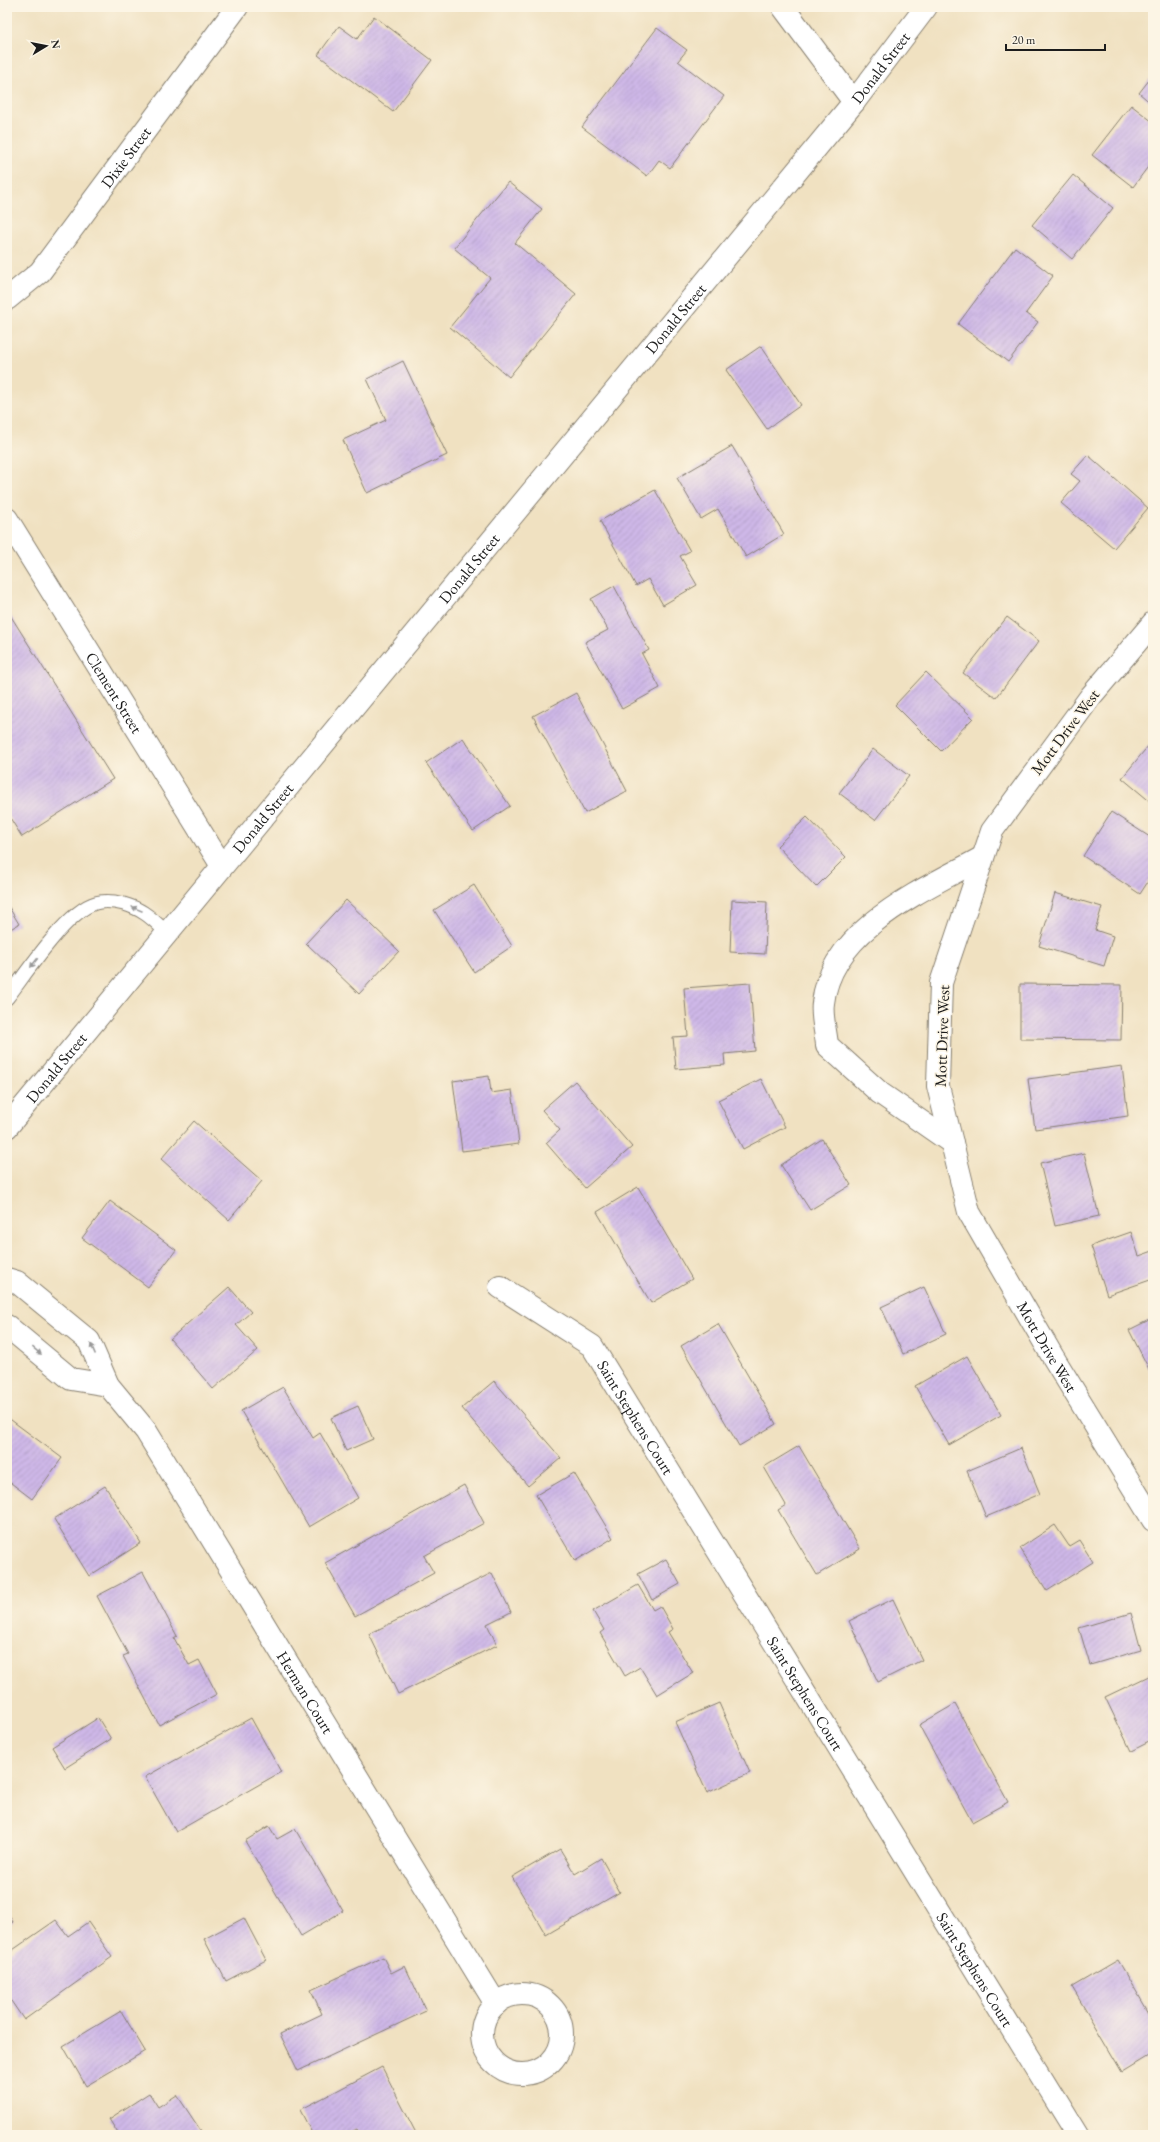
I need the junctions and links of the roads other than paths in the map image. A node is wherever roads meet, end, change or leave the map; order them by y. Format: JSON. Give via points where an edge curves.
{"nodes":[{"id":1,"x":237,"y":7,"type":"edge"},
{"id":2,"x":783,"y":7,"type":"edge"},
{"id":3,"x":926,"y":7,"type":"edge"},
{"id":4,"x":854,"y":102,"type":"junction"},
{"id":5,"x":7,"y":299,"type":"edge"},
{"id":6,"x":7,"y":519,"type":"edge"},
{"id":7,"x":1153,"y":623,"type":"edge"},
{"id":8,"x":983,"y":856,"type":"junction"},
{"id":9,"x":222,"y":866,"type":"junction"},
{"id":10,"x":167,"y":933,"type":"junction"},
{"id":11,"x":7,"y":998,"type":"edge"},
{"id":12,"x":7,"y":1127,"type":"edge"},
{"id":13,"x":952,"y":1143,"type":"junction"},
{"id":14,"x":7,"y":1279,"type":"edge"},
{"id":15,"x":500,"y":1287,"type":"dead end"},
{"id":16,"x":7,"y":1326,"type":"edge"},
{"id":17,"x":108,"y":1385,"type":"junction"},
{"id":18,"x":1153,"y":1520,"type":"edge"},
{"id":19,"x":496,"y":2004,"type":"dead end"},
{"id":20,"x":1077,"y":2135,"type":"edge"}],
"edges":[{"from":1,"to":5,"type":"street","name":"Dixie Street","via":[[40,272]]},
{"from":2,"to":4,"type":"street"},
{"from":3,"to":4,"type":"street","name":"Donald Street"},
{"from":4,"to":9,"type":"street","name":"Donald Street"},
{"from":6,"to":9,"type":"street","name":"Clement Street"},
{"from":7,"to":8,"type":"street","name":"Mott Drive West","via":[[1091,696],[996,825]]},
{"from":8,"to":13,"type":"street","name":"Mott Drive West","via":[[941,983],[938,1086]]},
{"from":8,"to":13,"type":"street","via":[[886,912],[855,937],[833,967],[823,1003],[827,1045],[880,1093]]},
{"from":9,"to":10,"type":"street","name":"Donald Street"},
{"from":10,"to":11,"type":"lane","one_way":true,"via":[[144,912],[122,904],[99,902],[85,908],[66,922]]},
{"from":10,"to":12,"type":"street","name":"Donald Street"},
{"from":13,"to":18,"type":"street","name":"Mott Drive West","via":[[969,1212],[1053,1357]]},
{"from":17,"to":14,"type":"street","name":"Herman Court","one_way":true,"via":[[89,1341],[17,1282]]},
{"from":15,"to":20,"type":"street","name":"Saint Stephens Court","via":[[592,1346]]},
{"from":16,"to":17,"type":"street","one_way":true,"via":[[71,1379]]},
{"from":17,"to":19,"type":"street","name":"Herman Court","via":[[146,1431]]}]}
